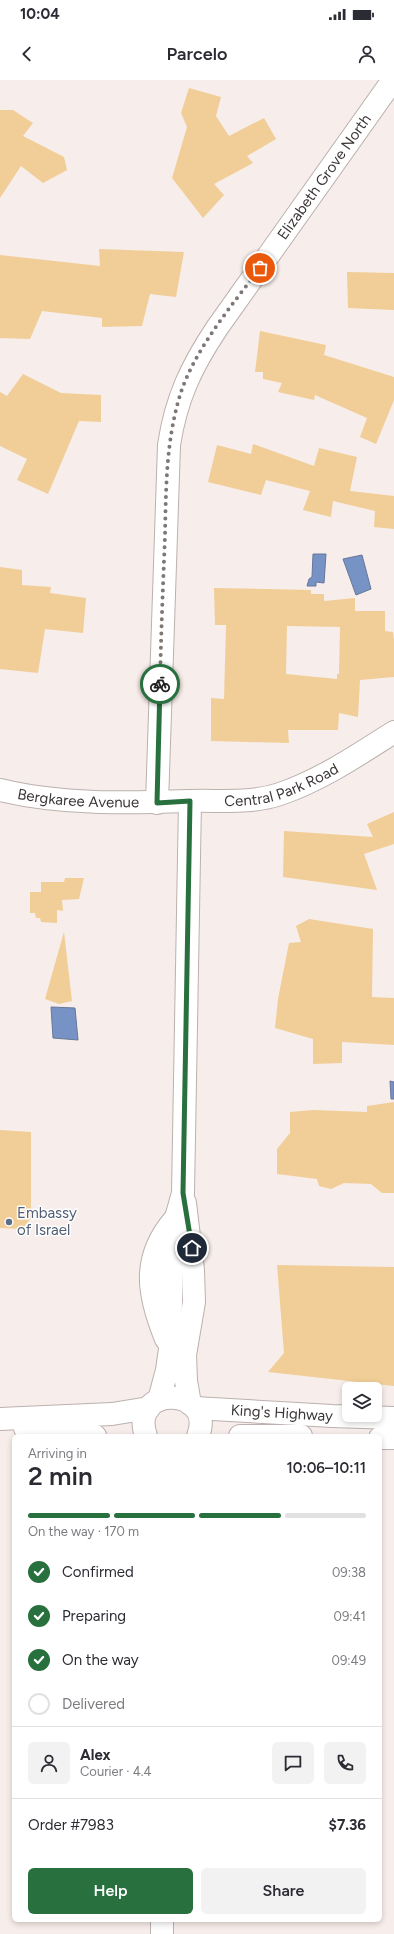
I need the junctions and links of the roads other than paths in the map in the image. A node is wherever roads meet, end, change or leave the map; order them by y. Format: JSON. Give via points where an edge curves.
{"nodes":[{"id":1,"x":393,"y":80,"type":"edge"},
{"id":2,"x":394,"y":732,"type":"edge"},
{"id":3,"x":0,"y":790,"type":"edge"},
{"id":4,"x":190,"y":801,"type":"junction"},
{"id":5,"x":157,"y":803,"type":"junction"},
{"id":6,"x":183,"y":1193,"type":"junction"},
{"id":7,"x":154,"y":1404,"type":"junction"},
{"id":8,"x":192,"y":1406,"type":"junction"},
{"id":9,"x":394,"y":1418,"type":"edge"},
{"id":10,"x":0,"y":1419,"type":"edge"},
{"id":11,"x":0,"y":1424,"type":"edge"},
{"id":12,"x":76,"y":1434,"type":"edge"},
{"id":13,"x":146,"y":1434,"type":"edge"},
{"id":14,"x":198,"y":1434,"type":"edge"},
{"id":15,"x":382,"y":1438,"type":"edge"},
{"id":16,"x":394,"y":1438,"type":"edge"},
{"id":17,"x":162,"y":1922,"type":"edge"},
{"id":18,"x":162,"y":1934,"type":"edge"}],
"edges":[{"from":1,"to":5,"type":"street","name":"Elizabeth Grove North","via":[[212,335],[195,361],[181,392],[171,427],[169,445]]},
{"from":2,"to":4,"type":"street","name":"Central Park Road","via":[[319,778],[279,795],[244,802]]},
{"from":3,"to":5,"type":"street","name":"Bergkaree Avenue","via":[[46,799]]},
{"from":4,"to":5,"type":"street","name":"Central Park Road"},
{"from":4,"to":6,"type":"street"},
{"from":6,"to":7,"type":"street","via":[[176,1218],[172,1252],[170,1349],[167,1370]]},
{"from":6,"to":8,"type":"street","via":[[193,1270],[194,1302],[184,1356]]},
{"from":7,"to":8,"type":"street","name":"King's Highway","via":[[174,1397]]},
{"from":7,"to":10,"type":"street","via":[[112,1414]]},
{"from":7,"to":13,"type":"street","via":[[143,1423]]},
{"from":8,"to":9,"type":"street","name":"King's Highway"},
{"from":8,"to":14,"type":"street","via":[[200,1425]]},
{"from":11,"to":12,"type":"street"},
{"from":15,"to":16,"type":"street"},
{"from":17,"to":18,"type":"street"}]}
